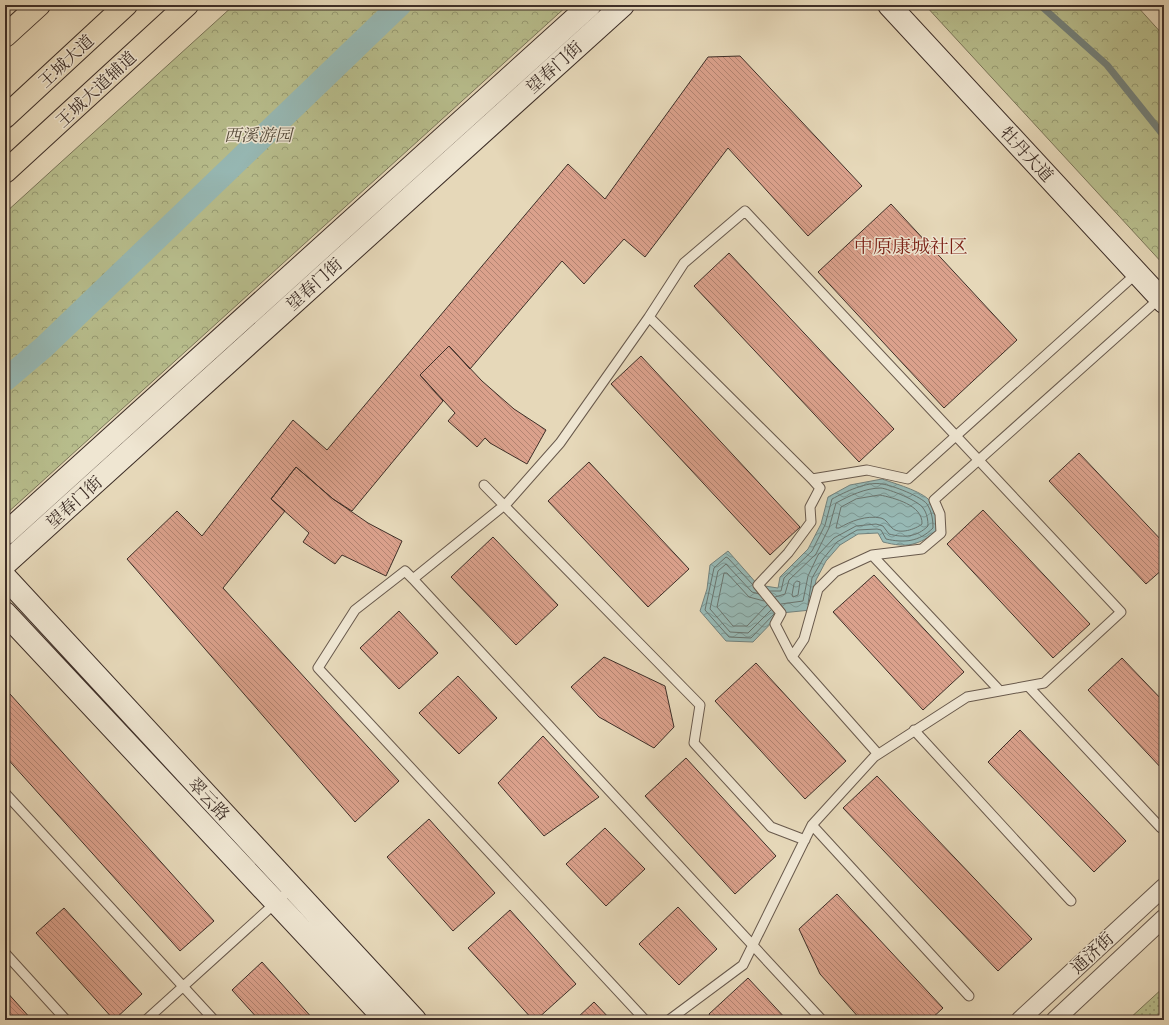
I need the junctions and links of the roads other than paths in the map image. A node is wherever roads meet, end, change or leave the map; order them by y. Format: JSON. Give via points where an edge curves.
{"nodes":[{"id":1,"x":39,"y":5,"type":"edge"},
{"id":2,"x":126,"y":5,"type":"edge"},
{"id":3,"x":187,"y":5,"type":"edge"},
{"id":4,"x":590,"y":5,"type":"edge"},
{"id":5,"x":623,"y":5,"type":"edge"},
{"id":6,"x":890,"y":5,"type":"edge"},
{"id":7,"x":5,"y":36,"type":"edge"},
{"id":8,"x":5,"y":117,"type":"edge"},
{"id":9,"x":5,"y":172,"type":"edge"},
{"id":10,"x":1137,"y":273,"type":"junction"},
{"id":11,"x":1162,"y":300,"type":"edge"},
{"id":12,"x":649,"y":316,"type":"junction"},
{"id":13,"x":956,"y":436,"type":"junction"},
{"id":14,"x":979,"y":460,"type":"junction"},
{"id":15,"x":812,"y":479,"type":"junction"},
{"id":16,"x":484,"y":485,"type":"dead end"},
{"id":17,"x":504,"y":506,"type":"junction"},
{"id":18,"x":5,"y":534,"type":"edge"},
{"id":19,"x":872,"y":555,"type":"junction"},
{"id":20,"x":5,"y":564,"type":"edge"},
{"id":21,"x":5,"y":578,"type":"edge"},
{"id":22,"x":413,"y":579,"type":"junction"},
{"id":23,"x":5,"y":613,"type":"edge"},
{"id":24,"x":792,"y":657,"type":"junction"},
{"id":25,"x":1028,"y":686,"type":"junction"},
{"id":26,"x":1000,"y":691,"type":"junction"},
{"id":27,"x":914,"y":730,"type":"junction"},
{"id":28,"x":878,"y":754,"type":"junction"},
{"id":29,"x":5,"y":793,"type":"edge"},
{"id":30,"x":812,"y":825,"type":"junction"},
{"id":31,"x":1161,"y":828,"type":"dead end"},
{"id":32,"x":805,"y":840,"type":"junction"},
{"id":33,"x":1164,"y":887,"type":"edge"},
{"id":34,"x":284,"y":895,"type":"junction"},
{"id":35,"x":1071,"y":901,"type":"dead end"},
{"id":36,"x":1164,"y":918,"type":"edge"},
{"id":37,"x":753,"y":945,"type":"junction"},
{"id":38,"x":5,"y":953,"type":"edge"},
{"id":39,"x":183,"y":986,"type":"junction"},
{"id":40,"x":969,"y":996,"type":"dead end"},
{"id":41,"x":66,"y":1020,"type":"edge"},
{"id":42,"x":146,"y":1020,"type":"edge"},
{"id":43,"x":214,"y":1020,"type":"edge"},
{"id":44,"x":386,"y":1020,"type":"edge"},
{"id":45,"x":415,"y":1020,"type":"edge"},
{"id":46,"x":645,"y":1020,"type":"edge"},
{"id":47,"x":669,"y":1020,"type":"edge"},
{"id":48,"x":822,"y":1020,"type":"edge"},
{"id":49,"x":1020,"y":1020,"type":"edge"},
{"id":50,"x":1055,"y":1020,"type":"edge"}],
"edges":[{"from":1,"to":7,"type":"main road"},
{"from":2,"to":8,"type":"main road","name":"王城大道"},
{"from":3,"to":9,"type":"main road","name":"王城大道辅道"},
{"from":4,"to":18,"type":"street","name":"望春门街"},
{"from":5,"to":20,"type":"street","name":"望春门街"},
{"from":6,"to":10,"type":"street","name":"牡丹大道"},
{"from":10,"to":11,"type":"street","name":"牡丹大道"},
{"from":10,"to":13,"type":"lane"},
{"from":11,"to":14,"type":"lane"},
{"from":12,"to":13,"type":"lane","via":[[684,263],[745,211]]},
{"from":12,"to":15,"type":"lane"},
{"from":12,"to":17,"type":"lane","via":[[560,443]]},
{"from":13,"to":14,"type":"lane"},
{"from":13,"to":15,"type":"lane","via":[[908,479],[867,470]]},
{"from":14,"to":19,"type":"lane","via":[[934,500],[940,514],[941,533],[922,549]]},
{"from":14,"to":25,"type":"lane","via":[[1121,612],[1044,683]]},
{"from":15,"to":24,"type":"lane","via":[[820,488],[810,507],[811,522],[758,585],[781,613],[775,624]]},
{"from":16,"to":17,"type":"lane"},
{"from":17,"to":22,"type":"lane"},
{"from":17,"to":32,"type":"lane","via":[[700,705],[694,743],[771,827]]},
{"from":19,"to":24,"type":"lane","via":[[835,572],[818,589],[804,639]]},
{"from":19,"to":26,"type":"lane"},
{"from":21,"to":34,"type":"street","name":"翠云路"},
{"from":22,"to":37,"type":"lane"},
{"from":22,"to":46,"type":"lane","via":[[405,571],[355,610],[318,668]]},
{"from":23,"to":34,"type":"street","name":"翠云路"},
{"from":24,"to":28,"type":"lane"},
{"from":25,"to":26,"type":"lane"},
{"from":25,"to":31,"type":"lane"},
{"from":26,"to":27,"type":"lane","via":[[967,697]]},
{"from":27,"to":28,"type":"lane"},
{"from":27,"to":35,"type":"lane"},
{"from":28,"to":30,"type":"lane"},
{"from":29,"to":39,"type":"lane"},
{"from":30,"to":32,"type":"lane"},
{"from":30,"to":40,"type":"lane"},
{"from":32,"to":37,"type":"lane"},
{"from":33,"to":49,"type":"street","name":"通济街"},
{"from":34,"to":39,"type":"lane"},
{"from":34,"to":44,"type":"street","name":"翠云路"},
{"from":34,"to":45,"type":"street","name":"翠云路"},
{"from":36,"to":50,"type":"street","name":"通济街"},
{"from":37,"to":47,"type":"lane","via":[[743,965]]},
{"from":37,"to":48,"type":"lane"},
{"from":38,"to":41,"type":"lane"},
{"from":39,"to":42,"type":"lane"},
{"from":39,"to":43,"type":"lane"}]}
